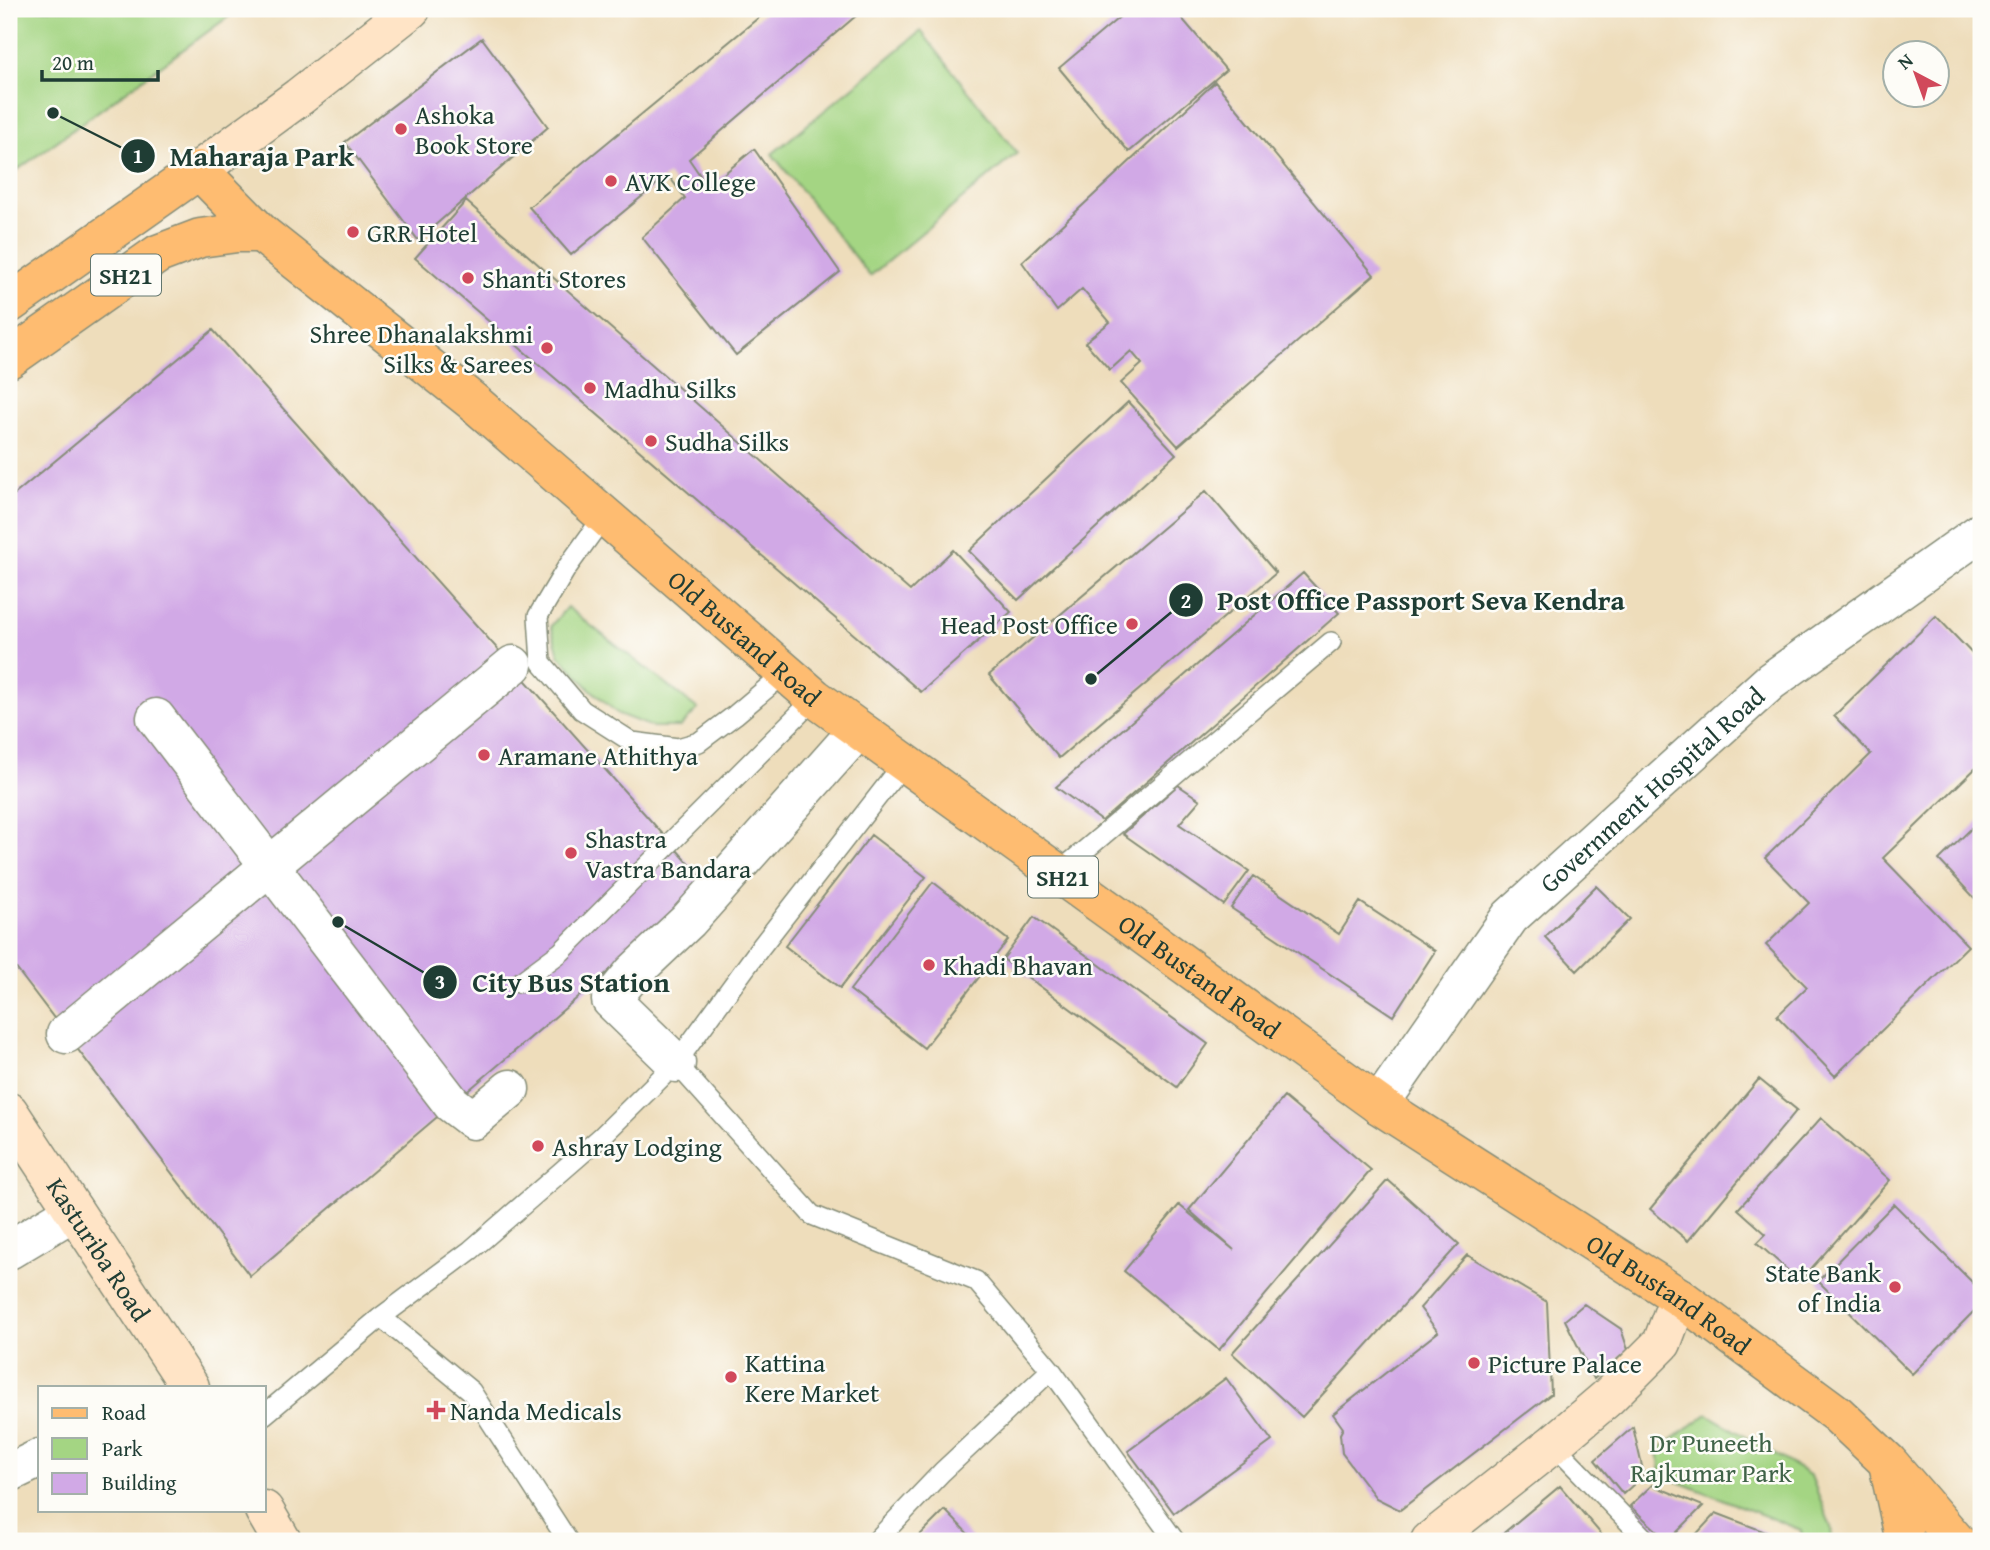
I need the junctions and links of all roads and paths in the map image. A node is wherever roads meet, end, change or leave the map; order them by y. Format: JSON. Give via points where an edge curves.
{"nodes":[{"id":1,"x":411,"y":9,"type":"edge"},
{"id":2,"x":199,"y":170,"type":"junction"},
{"id":3,"x":130,"y":218,"type":"junction"},
{"id":4,"x":261,"y":233,"type":"junction"},
{"id":5,"x":158,"y":254,"type":"junction"},
{"id":6,"x":9,"y":304,"type":"edge"},
{"id":7,"x":9,"y":359,"type":"edge"},
{"id":8,"x":604,"y":516,"type":"junction"},
{"id":9,"x":1981,"y":532,"type":"edge"},
{"id":10,"x":1331,"y":642,"type":"dead end"},
{"id":11,"x":513,"y":665,"type":"dead end"},
{"id":12,"x":786,"y":672,"type":"junction"},
{"id":13,"x":815,"y":698,"type":"junction"},
{"id":14,"x":156,"y":718,"type":"dead end"},
{"id":15,"x":858,"y":730,"type":"junction"},
{"id":16,"x":904,"y":763,"type":"junction"},
{"id":17,"x":271,"y":865,"type":"junction"},
{"id":18,"x":1058,"y":873,"type":"junction"},
{"id":19,"x":519,"y":983,"type":"dead end"},
{"id":20,"x":66,"y":1034,"type":"dead end"},
{"id":21,"x":676,"y":1063,"type":"junction"},
{"id":22,"x":510,"y":1089,"type":"dead end"},
{"id":23,"x":1379,"y":1105,"type":"junction"},
{"id":24,"x":9,"y":1112,"type":"edge"},
{"id":25,"x":74,"y":1211,"type":"junction"},
{"id":26,"x":9,"y":1250,"type":"edge"},
{"id":27,"x":1679,"y":1297,"type":"junction"},
{"id":28,"x":381,"y":1317,"type":"junction"},
{"id":29,"x":1051,"y":1370,"type":"junction"},
{"id":30,"x":186,"y":1386,"type":"edge"},
{"id":31,"x":266,"y":1413,"type":"edge"},
{"id":32,"x":1553,"y":1444,"type":"junction"},
{"id":33,"x":38,"y":1459,"type":"edge"},
{"id":34,"x":1888,"y":1462,"type":"junction"},
{"id":35,"x":9,"y":1473,"type":"edge"},
{"id":36,"x":265,"y":1512,"type":"edge"},
{"id":37,"x":282,"y":1541,"type":"edge"},
{"id":38,"x":568,"y":1541,"type":"edge"},
{"id":39,"x":876,"y":1541,"type":"edge"},
{"id":40,"x":1175,"y":1541,"type":"edge"},
{"id":41,"x":1430,"y":1541,"type":"edge"},
{"id":42,"x":1647,"y":1541,"type":"edge"},
{"id":43,"x":1905,"y":1541,"type":"edge"},
{"id":44,"x":1956,"y":1541,"type":"edge"}],
"edges":[{"from":1,"to":2,"type":"street"},
{"from":2,"to":3,"type":"main road","number":"SH21"},
{"from":2,"to":4,"type":"main road","name":"Old Bustand Road","number":"SH21"},
{"from":3,"to":5,"type":"main road"},
{"from":3,"to":6,"type":"main road","number":"SH21"},
{"from":4,"to":5,"type":"main road","number":"SH21","via":[[200,238]]},
{"from":4,"to":8,"type":"main road","name":"Old Bustand Road","number":"SH21","via":[[471,401]]},
{"from":5,"to":7,"type":"main road","number":"SH21"},
{"from":8,"to":12,"type":"main road","name":"Old Bustand Road","number":"SH21"},
{"from":8,"to":12,"type":"lane","via":[[538,616],[541,662],[582,710],[632,741],[678,748],[699,742]]},
{"from":9,"to":23,"type":"street","name":"Government Hospital Road","via":[[1771,681],[1510,917]]},
{"from":10,"to":18,"type":"lane"},
{"from":11,"to":17,"type":"street"},
{"from":12,"to":13,"type":"main road","name":"Old Bustand Road","number":"SH21"},
{"from":13,"to":15,"type":"main road","name":"Old Bustand Road","number":"SH21"},
{"from":13,"to":19,"type":"lane","via":[[561,952]]},
{"from":14,"to":17,"type":"street"},
{"from":15,"to":16,"type":"main road","name":"Old Bustand Road","number":"SH21"},
{"from":15,"to":21,"type":"street","via":[[611,1000]]},
{"from":16,"to":18,"type":"main road","name":"Old Bustand Road","number":"SH21"},
{"from":16,"to":21,"type":"lane"},
{"from":17,"to":20,"type":"street"},
{"from":17,"to":22,"type":"street","via":[[452,1104],[473,1120]]},
{"from":18,"to":23,"type":"main road","name":"Old Bustand Road","number":"SH21"},
{"from":21,"to":28,"type":"lane","via":[[601,1137],[481,1241]]},
{"from":21,"to":29,"type":"lane","via":[[812,1215],[976,1281]]},
{"from":23,"to":27,"type":"main road","name":"Old Bustand Road","number":"SH21"},
{"from":24,"to":25,"type":"street","name":"Kasturiba Road"},
{"from":25,"to":26,"type":"street"},
{"from":25,"to":30,"type":"street","name":"Kasturiba Road"},
{"from":27,"to":32,"type":"street","via":[[1662,1343]]},
{"from":27,"to":34,"type":"main road","name":"Old Bustand Road","number":"SH21","via":[[1837,1413]]},
{"from":28,"to":31,"type":"lane"},
{"from":28,"to":38,"type":"lane","via":[[471,1391]]},
{"from":29,"to":39,"type":"lane"},
{"from":29,"to":40,"type":"lane"},
{"from":32,"to":41,"type":"street"},
{"from":32,"to":42,"type":"lane"},
{"from":33,"to":35,"type":"street"},
{"from":34,"to":43,"type":"main road"},
{"from":34,"to":44,"type":"main road","name":"Old Bustand Road","number":"SH21"},
{"from":36,"to":37,"type":"street"}]}
